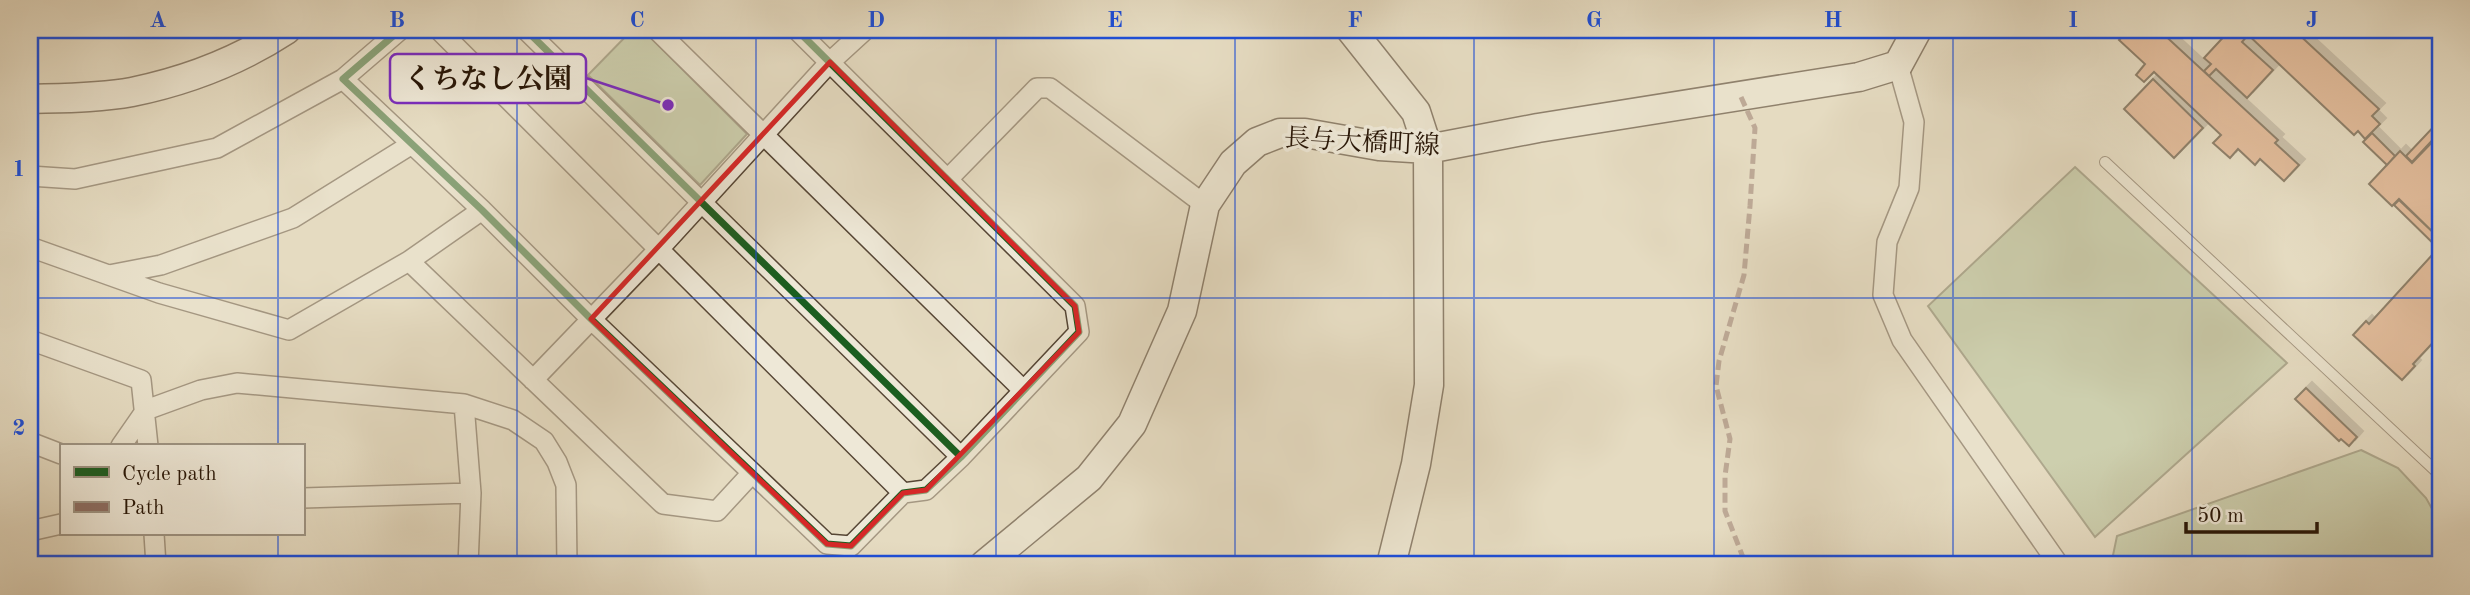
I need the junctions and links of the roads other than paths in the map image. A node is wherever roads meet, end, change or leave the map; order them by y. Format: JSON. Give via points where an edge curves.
{"nodes":[{"id":1,"x":286,"y":30,"type":"edge"},
{"id":2,"x":400,"y":30,"type":"edge"},
{"id":3,"x":439,"y":30,"type":"edge"},
{"id":4,"x":526,"y":30,"type":"edge"},
{"id":5,"x":657,"y":30,"type":"edge"},
{"id":6,"x":797,"y":30,"type":"edge"},
{"id":7,"x":865,"y":30,"type":"edge"},
{"id":8,"x":1351,"y":30,"type":"edge"},
{"id":9,"x":1917,"y":30,"type":"edge"},
{"id":10,"x":830,"y":62,"type":"junction"},
{"id":11,"x":1898,"y":65,"type":"junction"},
{"id":12,"x":343,"y":79,"type":"junction"},
{"id":13,"x":30,"y":99,"type":"edge"},
{"id":14,"x":764,"y":134,"type":"junction"},
{"id":15,"x":412,"y":144,"type":"junction"},
{"id":16,"x":1429,"y":149,"type":"junction"},
{"id":17,"x":2105,"y":162,"type":"dead end"},
{"id":18,"x":30,"y":176,"type":"edge"},
{"id":19,"x":948,"y":179,"type":"junction"},
{"id":20,"x":702,"y":201,"type":"junction"},
{"id":21,"x":1205,"y":205,"type":"junction"},
{"id":22,"x":482,"y":210,"type":"junction"},
{"id":23,"x":30,"y":247,"type":"edge"},
{"id":24,"x":659,"y":248,"type":"junction"},
{"id":25,"x":409,"y":261,"type":"junction"},
{"id":26,"x":161,"y":265,"type":"junction"},
{"id":27,"x":108,"y":275,"type":"junction"},
{"id":28,"x":159,"y":293,"type":"junction"},
{"id":29,"x":591,"y":320,"type":"junction"},
{"id":30,"x":30,"y":340,"type":"edge"},
{"id":31,"x":533,"y":380,"type":"junction"},
{"id":32,"x":1023,"y":390,"type":"junction"},
{"id":33,"x":464,"y":404,"type":"junction"},
{"id":34,"x":146,"y":410,"type":"junction"},
{"id":35,"x":30,"y":442,"type":"edge"},
{"id":36,"x":122,"y":444,"type":"edge"},
{"id":37,"x":148,"y":444,"type":"edge"},
{"id":38,"x":60,"y":454,"type":"edge"},
{"id":39,"x":961,"y":457,"type":"junction"},
{"id":40,"x":752,"y":473,"type":"junction"},
{"id":41,"x":2440,"y":475,"type":"edge"},
{"id":42,"x":471,"y":493,"type":"junction"},
{"id":43,"x":903,"y":493,"type":"junction"},
{"id":44,"x":304,"y":498,"type":"edge"},
{"id":45,"x":60,"y":524,"type":"edge"},
{"id":46,"x":30,"y":531,"type":"edge"},
{"id":47,"x":154,"y":536,"type":"edge"},
{"id":48,"x":156,"y":565,"type":"edge"},
{"id":49,"x":468,"y":565,"type":"edge"},
{"id":50,"x":567,"y":565,"type":"edge"},
{"id":51,"x":984,"y":565,"type":"edge"},
{"id":52,"x":1392,"y":565,"type":"edge"},
{"id":53,"x":2059,"y":565,"type":"edge"}],
"edges":[{"from":1,"to":13,"type":"main road","via":[[241,56],[177,81],[130,92]]},
{"from":2,"to":12,"type":"street"},
{"from":3,"to":24,"type":"street"},
{"from":4,"to":20,"type":"street"},
{"from":5,"to":14,"type":"street"},
{"from":6,"to":10,"type":"street"},
{"from":7,"to":10,"type":"street"},
{"from":8,"to":16,"type":"main road","via":[[1416,112]]},
{"from":9,"to":11,"type":"main road"},
{"from":10,"to":14,"type":"street"},
{"from":10,"to":19,"type":"street"},
{"from":11,"to":16,"type":"main road","name":"長与大橋町線","via":[[1859,77]]},
{"from":11,"to":53,"type":"street","via":[[1914,122],[1909,188],[1887,242],[1883,295],[1902,340]]},
{"from":12,"to":15,"type":"street"},
{"from":12,"to":18,"type":"street","via":[[216,148],[75,179]]},
{"from":14,"to":20,"type":"street"},
{"from":14,"to":32,"type":"street"},
{"from":15,"to":22,"type":"street"},
{"from":15,"to":26,"type":"street","via":[[293,218]]},
{"from":16,"to":21,"type":"main road","name":"長与大橋町線","via":[[1280,133],[1257,142],[1233,163]]},
{"from":16,"to":52,"type":"main road","via":[[1429,385]]},
{"from":17,"to":41,"type":"lane"},
{"from":19,"to":21,"type":"street","via":[[1037,88],[1050,88]]},
{"from":19,"to":32,"type":"street","via":[[1075,306],[1079,332]]},
{"from":20,"to":24,"type":"street"},
{"from":20,"to":39,"type":"street"},
{"from":21,"to":51,"type":"main road","name":"長与大橋町線","via":[[1182,311],[1132,424],[1089,478]]},
{"from":22,"to":25,"type":"street"},
{"from":22,"to":29,"type":"street"},
{"from":23,"to":27,"type":"street"},
{"from":24,"to":29,"type":"street"},
{"from":24,"to":43,"type":"street"},
{"from":25,"to":28,"type":"street","via":[[289,330]]},
{"from":25,"to":31,"type":"street"},
{"from":26,"to":27,"type":"street"},
{"from":26,"to":28,"type":"street"},
{"from":27,"to":28,"type":"street"},
{"from":29,"to":31,"type":"street"},
{"from":29,"to":40,"type":"street"},
{"from":30,"to":34,"type":"street","via":[[141,380]]},
{"from":31,"to":40,"type":"street","via":[[663,504],[717,511]]},
{"from":32,"to":39,"type":"street"},
{"from":33,"to":34,"type":"street","via":[[237,383],[201,390]]},
{"from":33,"to":42,"type":"street"},
{"from":33,"to":50,"type":"street","via":[[513,420],[544,441],[566,485]]},
{"from":34,"to":36,"type":"street"},
{"from":34,"to":37,"type":"street"},
{"from":35,"to":38,"type":"street"},
{"from":39,"to":43,"type":"street","via":[[926,490]]},
{"from":40,"to":43,"type":"street","via":[[827,544],[851,546]]},
{"from":42,"to":44,"type":"street"},
{"from":42,"to":49,"type":"street"},
{"from":45,"to":46,"type":"street"},
{"from":47,"to":48,"type":"street"}]}
